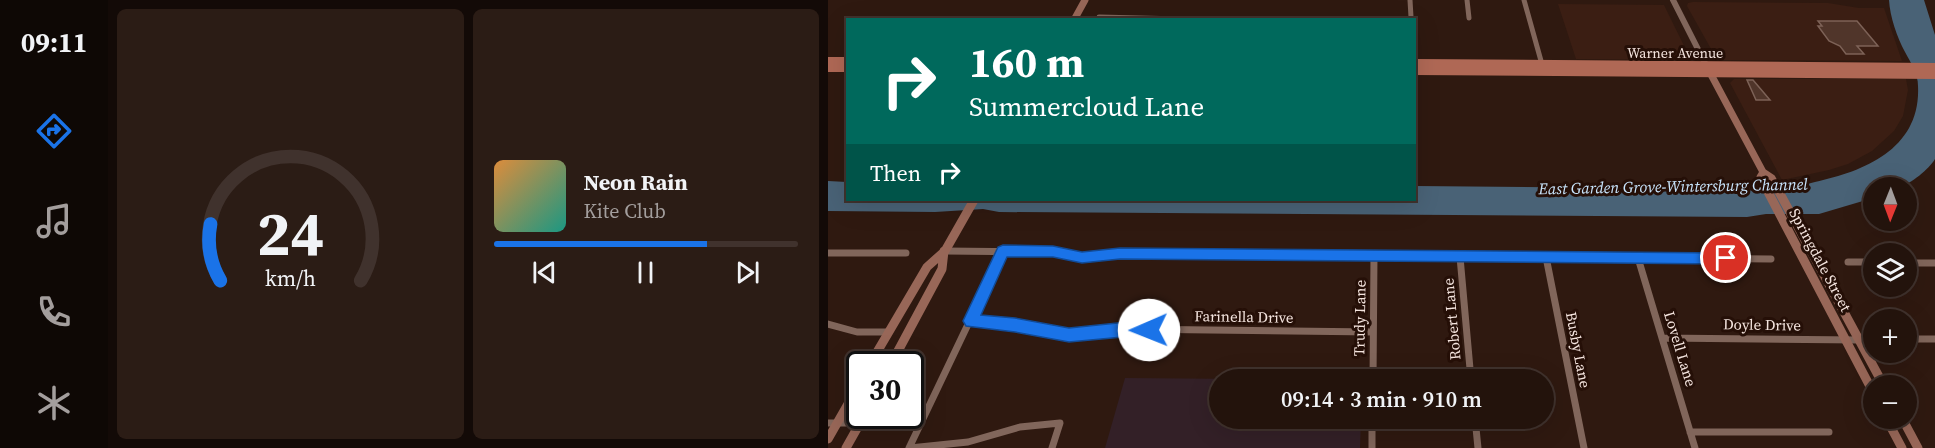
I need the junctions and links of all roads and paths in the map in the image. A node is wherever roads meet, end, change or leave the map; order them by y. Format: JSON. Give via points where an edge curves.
{"nodes":[{"id":1,"x":1084,"y":0,"type":"edge"},
{"id":2,"x":1410,"y":0,"type":"edge"},
{"id":3,"x":1467,"y":0,"type":"edge"},
{"id":4,"x":1524,"y":0,"type":"edge"},
{"id":5,"x":1673,"y":0,"type":"edge"},
{"id":6,"x":1411,"y":17,"type":"dead end"},
{"id":7,"x":1075,"y":18,"type":"edge"},
{"id":8,"x":1469,"y":18,"type":"dead end"},
{"id":9,"x":828,"y":61,"type":"edge"},
{"id":10,"x":846,"y":61,"type":"edge"},
{"id":11,"x":1416,"y":63,"type":"edge"},
{"id":12,"x":1634,"y":65,"type":"junction"},
{"id":13,"x":1543,"y":67,"type":"junction"},
{"id":14,"x":1935,"y":67,"type":"edge"},
{"id":15,"x":828,"y":68,"type":"edge"},
{"id":16,"x":846,"y":68,"type":"edge"},
{"id":17,"x":1708,"y":69,"type":"junction"},
{"id":18,"x":1850,"y":70,"type":"junction"},
{"id":19,"x":1416,"y":71,"type":"edge"},
{"id":20,"x":1914,"y":71,"type":"junction"},
{"id":21,"x":1592,"y":72,"type":"junction"},
{"id":22,"x":1935,"y":75,"type":"edge"},
{"id":23,"x":1763,"y":172,"type":"junction"},
{"id":24,"x":973,"y":201,"type":"edge"},
{"id":25,"x":945,"y":251,"type":"junction"},
{"id":26,"x":1003,"y":251,"type":"junction"},
{"id":27,"x":828,"y":253,"type":"edge"},
{"id":28,"x":906,"y":253,"type":"dead end"},
{"id":29,"x":1374,"y":256,"type":"junction"},
{"id":30,"x":1460,"y":257,"type":"junction"},
{"id":31,"x":1546,"y":257,"type":"junction"},
{"id":32,"x":1638,"y":258,"type":"junction"},
{"id":33,"x":1771,"y":259,"type":"dead end"},
{"id":34,"x":1848,"y":262,"type":"dead end"},
{"id":35,"x":1863,"y":262,"type":"edge"},
{"id":36,"x":1917,"y":263,"type":"edge"},
{"id":37,"x":1935,"y":263,"type":"edge"},
{"id":38,"x":971,"y":321,"type":"junction"},
{"id":39,"x":828,"y":324,"type":"edge"},
{"id":40,"x":889,"y":332,"type":"junction"},
{"id":41,"x":1374,"y":332,"type":"junction"},
{"id":42,"x":1663,"y":338,"type":"junction"},
{"id":43,"x":1917,"y":339,"type":"edge"},
{"id":44,"x":1935,"y":339,"type":"edge"},
{"id":45,"x":1845,"y":340,"type":"junction"},
{"id":46,"x":1860,"y":340,"type":"junction"},
{"id":47,"x":878,"y":351,"type":"edge"},
{"id":48,"x":898,"y":351,"type":"edge"},
{"id":49,"x":1373,"y":369,"type":"edge"},
{"id":50,"x":1470,"y":369,"type":"edge"},
{"id":51,"x":1864,"y":375,"type":"edge"},
{"id":52,"x":1878,"y":375,"type":"edge"},
{"id":53,"x":846,"y":403,"type":"edge"},
{"id":54,"x":832,"y":423,"type":"edge"},
{"id":55,"x":856,"y":429,"type":"edge"},
{"id":56,"x":1372,"y":429,"type":"edge"},
{"id":57,"x":1476,"y":429,"type":"edge"},
{"id":58,"x":1892,"y":429,"type":"edge"},
{"id":59,"x":1908,"y":429,"type":"edge"},
{"id":60,"x":1690,"y":432,"type":"junction"},
{"id":61,"x":1829,"y":432,"type":"dead end"},
{"id":62,"x":828,"y":439,"type":"edge"},
{"id":63,"x":846,"y":448,"type":"edge"},
{"id":64,"x":910,"y":448,"type":"edge"},
{"id":65,"x":1052,"y":448,"type":"edge"},
{"id":66,"x":1372,"y":448,"type":"edge"},
{"id":67,"x":1478,"y":448,"type":"edge"},
{"id":68,"x":1584,"y":448,"type":"edge"},
{"id":69,"x":1695,"y":448,"type":"edge"},
{"id":70,"x":1902,"y":448,"type":"edge"},
{"id":71,"x":1918,"y":448,"type":"edge"}],
"edges":[{"from":1,"to":7,"type":"main road"},
{"from":2,"to":6,"type":"street"},
{"from":3,"to":8,"type":"street"},
{"from":4,"to":13,"type":"street"},
{"from":5,"to":17,"type":"street","name":"Springdale Street"},
{"from":9,"to":10,"type":"main road"},
{"from":11,"to":13,"type":"main road","name":"Warner Avenue"},
{"from":12,"to":13,"type":"main road","name":"Warner Avenue"},
{"from":12,"to":17,"type":"main road","name":"Warner Avenue"},
{"from":12,"to":21,"type":"main road","via":[[1633,69]]},
{"from":13,"to":19,"type":"main road","name":"Warner Avenue"},
{"from":13,"to":21,"type":"main road","name":"Warner Avenue"},
{"from":14,"to":20,"type":"main road","name":"Warner Avenue"},
{"from":15,"to":16,"type":"main road"},
{"from":17,"to":18,"type":"main road","name":"Warner Avenue"},
{"from":17,"to":21,"type":"main road","name":"Warner Avenue"},
{"from":17,"to":23,"type":"main road","name":"Springdale Street"},
{"from":18,"to":20,"type":"main road","name":"Warner Avenue"},
{"from":18,"to":20,"type":"main road","name":"Warner Avenue","via":[[1890,74]]},
{"from":20,"to":22,"type":"main road","name":"Warner Avenue"},
{"from":23,"to":45,"type":"main road","name":"Springdale Street","via":[[1760,177]]},
{"from":23,"to":46,"type":"main road","name":"Springdale Street","via":[[1772,178]]},
{"from":24,"to":25,"type":"main road"},
{"from":25,"to":26,"type":"street"},
{"from":25,"to":40,"type":"main road","via":[[927,267]]},
{"from":25,"to":48,"type":"main road","via":[[942,269]]},
{"from":26,"to":29,"type":"street","via":[[1082,257],[1120,253]]},
{"from":26,"to":38,"type":"street"},
{"from":27,"to":28,"type":"street"},
{"from":29,"to":30,"type":"street"},
{"from":29,"to":41,"type":"street","name":"Trudy Lane"},
{"from":30,"to":31,"type":"street"},
{"from":30,"to":50,"type":"street","name":"Robert Lane"},
{"from":31,"to":32,"type":"street"},
{"from":31,"to":68,"type":"street","name":"Busby Lane"},
{"from":32,"to":33,"type":"street"},
{"from":32,"to":42,"type":"street","name":"Lovell Lane"},
{"from":34,"to":35,"type":"street"},
{"from":36,"to":37,"type":"street"},
{"from":38,"to":41,"type":"street","name":"Farinella Drive","via":[[1069,335],[1127,329]]},
{"from":38,"to":64,"type":"street"},
{"from":39,"to":40,"type":"street","via":[[857,332]]},
{"from":40,"to":47,"type":"main road"},
{"from":41,"to":49,"type":"street","name":"Trudy Lane"},
{"from":42,"to":45,"type":"street","name":"Doyle Drive"},
{"from":42,"to":60,"type":"street","name":"Lovell Lane"},
{"from":43,"to":44,"type":"street"},
{"from":45,"to":46,"type":"street","name":"Doyle Drive"},
{"from":45,"to":51,"type":"main road","name":"Springdale Street"},
{"from":46,"to":52,"type":"main road","name":"Springdale Street"},
{"from":53,"to":54,"type":"main road"},
{"from":54,"to":62,"type":"main road"},
{"from":55,"to":63,"type":"main road"},
{"from":56,"to":66,"type":"street"},
{"from":57,"to":67,"type":"street"},
{"from":58,"to":70,"type":"main road"},
{"from":59,"to":71,"type":"main road"},
{"from":60,"to":61,"type":"street"},
{"from":60,"to":69,"type":"street","name":"Lovell Lane"},
{"from":64,"to":65,"type":"street","via":[[968,441],[1020,426],[1060,423]]}]}
